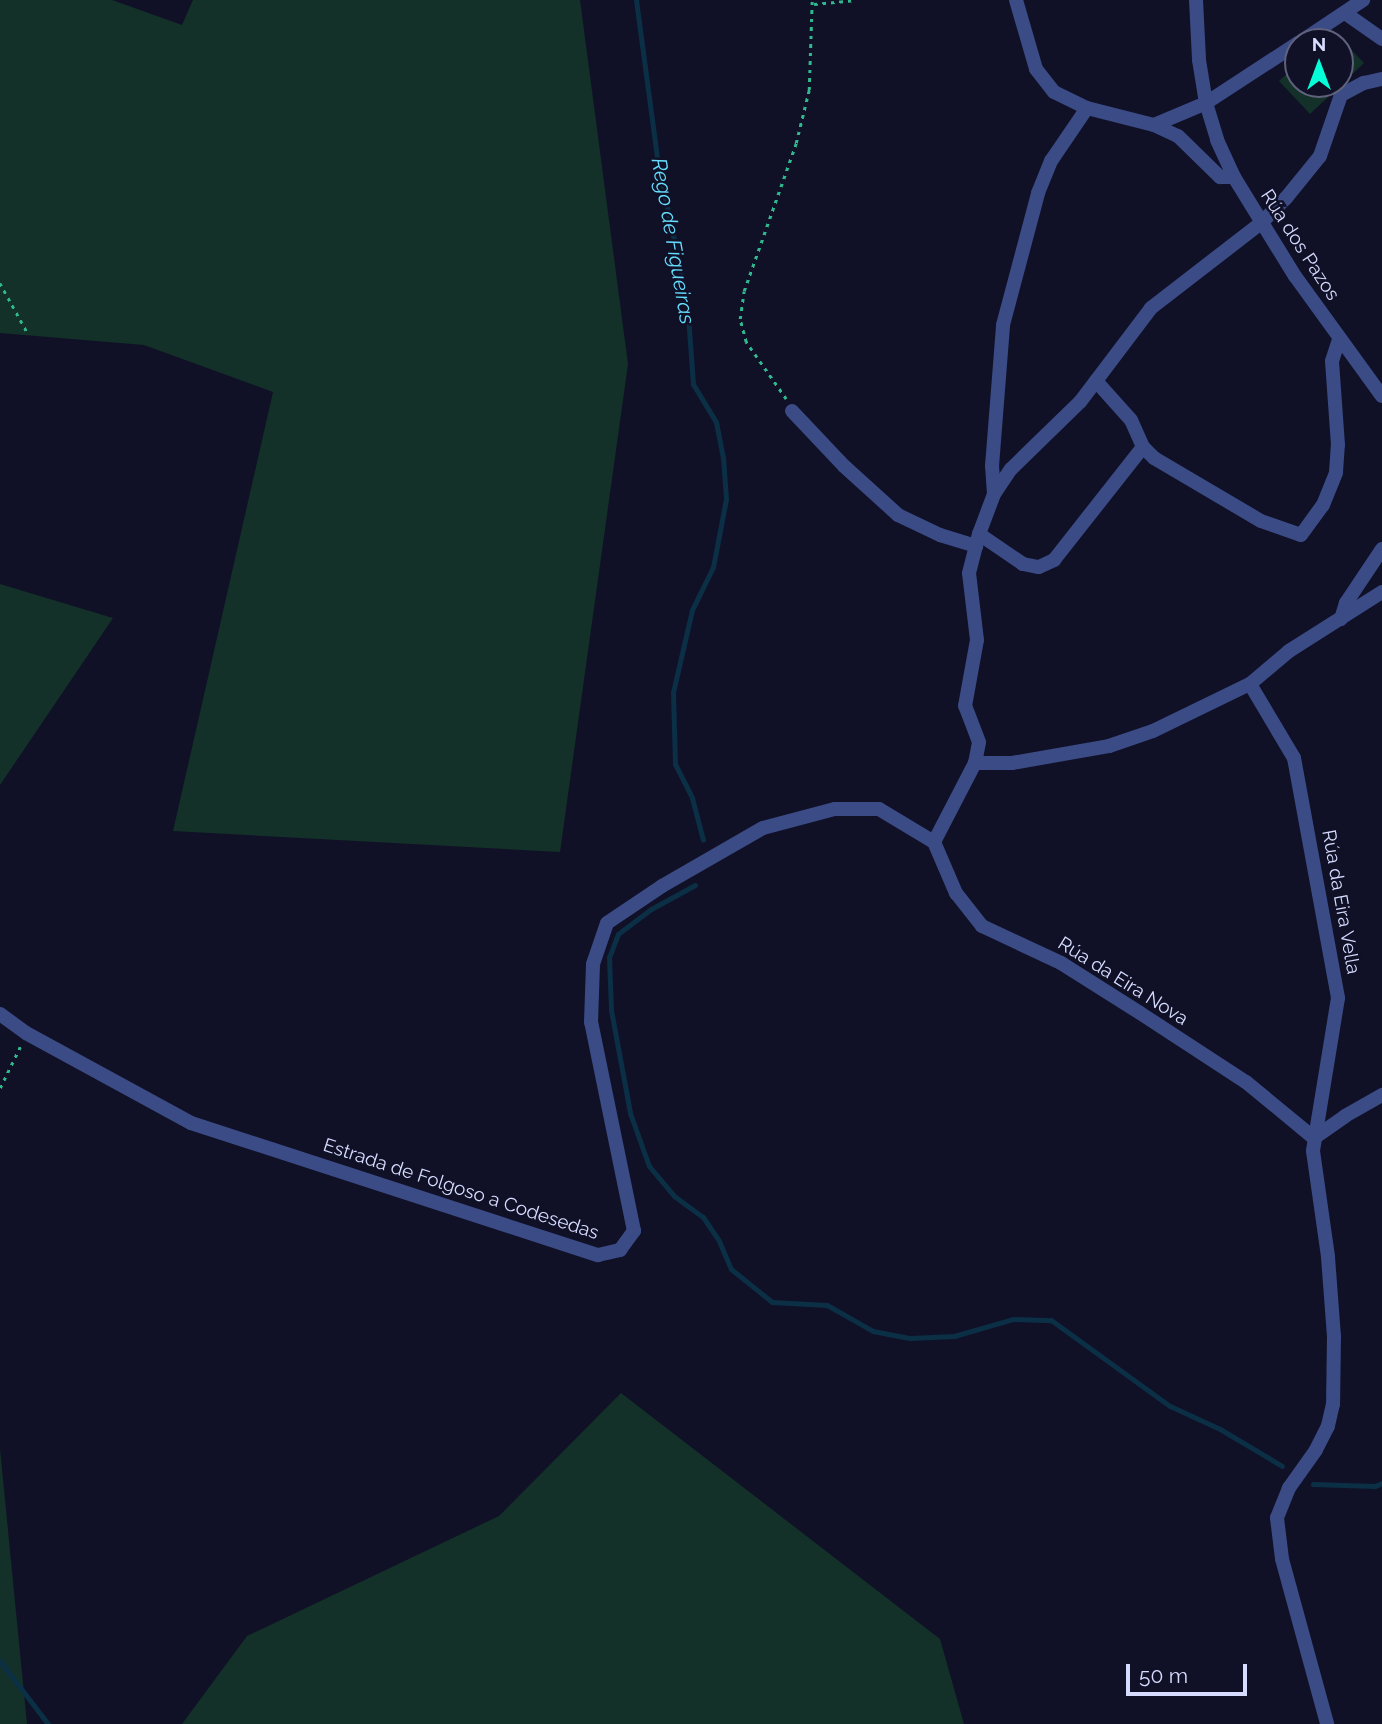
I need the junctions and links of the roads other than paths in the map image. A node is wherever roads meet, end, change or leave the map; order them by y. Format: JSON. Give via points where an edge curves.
{"nodes":[{"id":1,"x":1016,"y":0,"type":"edge"},
{"id":2,"x":1196,"y":0,"type":"edge"},
{"id":3,"x":1363,"y":0,"type":"edge"},
{"id":4,"x":1345,"y":13,"type":"junction"},
{"id":5,"x":1322,"y":28,"type":"edge"},
{"id":6,"x":1382,"y":38,"type":"edge"},
{"id":7,"x":1284,"y":53,"type":"edge"},
{"id":8,"x":1382,"y":79,"type":"edge"},
{"id":9,"x":1206,"y":103,"type":"junction"},
{"id":10,"x":1087,"y":108,"type":"junction"},
{"id":11,"x":1154,"y":125,"type":"junction"},
{"id":12,"x":1234,"y":177,"type":"junction"},
{"id":13,"x":1261,"y":223,"type":"junction"},
{"id":14,"x":1339,"y":340,"type":"junction"},
{"id":15,"x":1096,"y":381,"type":"junction"},
{"id":16,"x":1382,"y":396,"type":"edge"},
{"id":17,"x":792,"y":411,"type":"road end"},
{"id":18,"x":1143,"y":447,"type":"junction"},
{"id":19,"x":994,"y":494,"type":"junction"},
{"id":20,"x":977,"y":540,"type":"junction"},
{"id":21,"x":1382,"y":550,"type":"edge"},
{"id":22,"x":1382,"y":592,"type":"edge"},
{"id":23,"x":1341,"y":619,"type":"junction"},
{"id":24,"x":1250,"y":684,"type":"junction"},
{"id":25,"x":975,"y":763,"type":"junction"},
{"id":26,"x":934,"y":842,"type":"junction"},
{"id":27,"x":0,"y":1014,"type":"edge"},
{"id":28,"x":1382,"y":1095,"type":"edge"},
{"id":29,"x":1314,"y":1138,"type":"junction"},
{"id":30,"x":1328,"y":1724,"type":"edge"}],
"edges":[{"from":1,"to":10,"type":"street","via":[[1036,69],[1054,92]]},
{"from":2,"to":9,"type":"street","name":"Rúa dos Pazos"},
{"from":3,"to":4,"type":"street"},
{"from":4,"to":5,"type":"street"},
{"from":4,"to":6,"type":"street"},
{"from":7,"to":9,"type":"street"},
{"from":8,"to":13,"type":"street","via":[[1341,95],[1320,156]]},
{"from":9,"to":11,"type":"street"},
{"from":9,"to":12,"type":"street","name":"Rúa dos Pazos"},
{"from":10,"to":11,"type":"street"},
{"from":10,"to":19,"type":"street","via":[[1051,160],[1042,182],[1003,325]]},
{"from":11,"to":12,"type":"street","via":[[1178,135],[1220,177]]},
{"from":12,"to":13,"type":"street","name":"Rúa dos Pazos"},
{"from":13,"to":14,"type":"street","name":"Rúa dos Pazos"},
{"from":13,"to":15,"type":"street","via":[[1151,308]]},
{"from":14,"to":16,"type":"street","name":"Rúa dos Pazos"},
{"from":14,"to":18,"type":"street","via":[[1332,361],[1336,472],[1323,505],[1301,535],[1261,521],[1187,479]]},
{"from":15,"to":18,"type":"street","via":[[1131,420]]},
{"from":15,"to":19,"type":"street","via":[[1011,469]]},
{"from":17,"to":20,"type":"street","via":[[898,515],[940,535]]},
{"from":18,"to":20,"type":"street","via":[[1054,560],[1039,567],[1023,564]]},
{"from":19,"to":20,"type":"street"},
{"from":20,"to":25,"type":"street","via":[[969,573],[977,640],[965,706],[979,742]]},
{"from":21,"to":23,"type":"street","via":[[1346,603]]},
{"from":22,"to":23,"type":"street"},
{"from":23,"to":24,"type":"street","via":[[1289,651]]},
{"from":24,"to":25,"type":"street","via":[[1109,747],[1012,763]]},
{"from":24,"to":29,"type":"street","name":"Rúa da Eira Vella","via":[[1294,758],[1338,998]]},
{"from":25,"to":26,"type":"street"},
{"from":26,"to":27,"type":"street","name":"Estrada de Folgoso a Codesedas","via":[[880,809],[835,809],[763,828],[607,923],[593,964],[591,1022],[634,1231],[620,1250],[598,1255],[191,1123]]},
{"from":26,"to":29,"type":"street","name":"Rúa da Eira Nova","via":[[956,893],[982,926],[1061,963],[1140,1013],[1246,1082]]},
{"from":28,"to":29,"type":"street"},
{"from":29,"to":30,"type":"street","name":"Rúa da Eira Vella","via":[[1334,1336],[1333,1404],[1317,1450],[1281,1503],[1277,1538]]}]}
